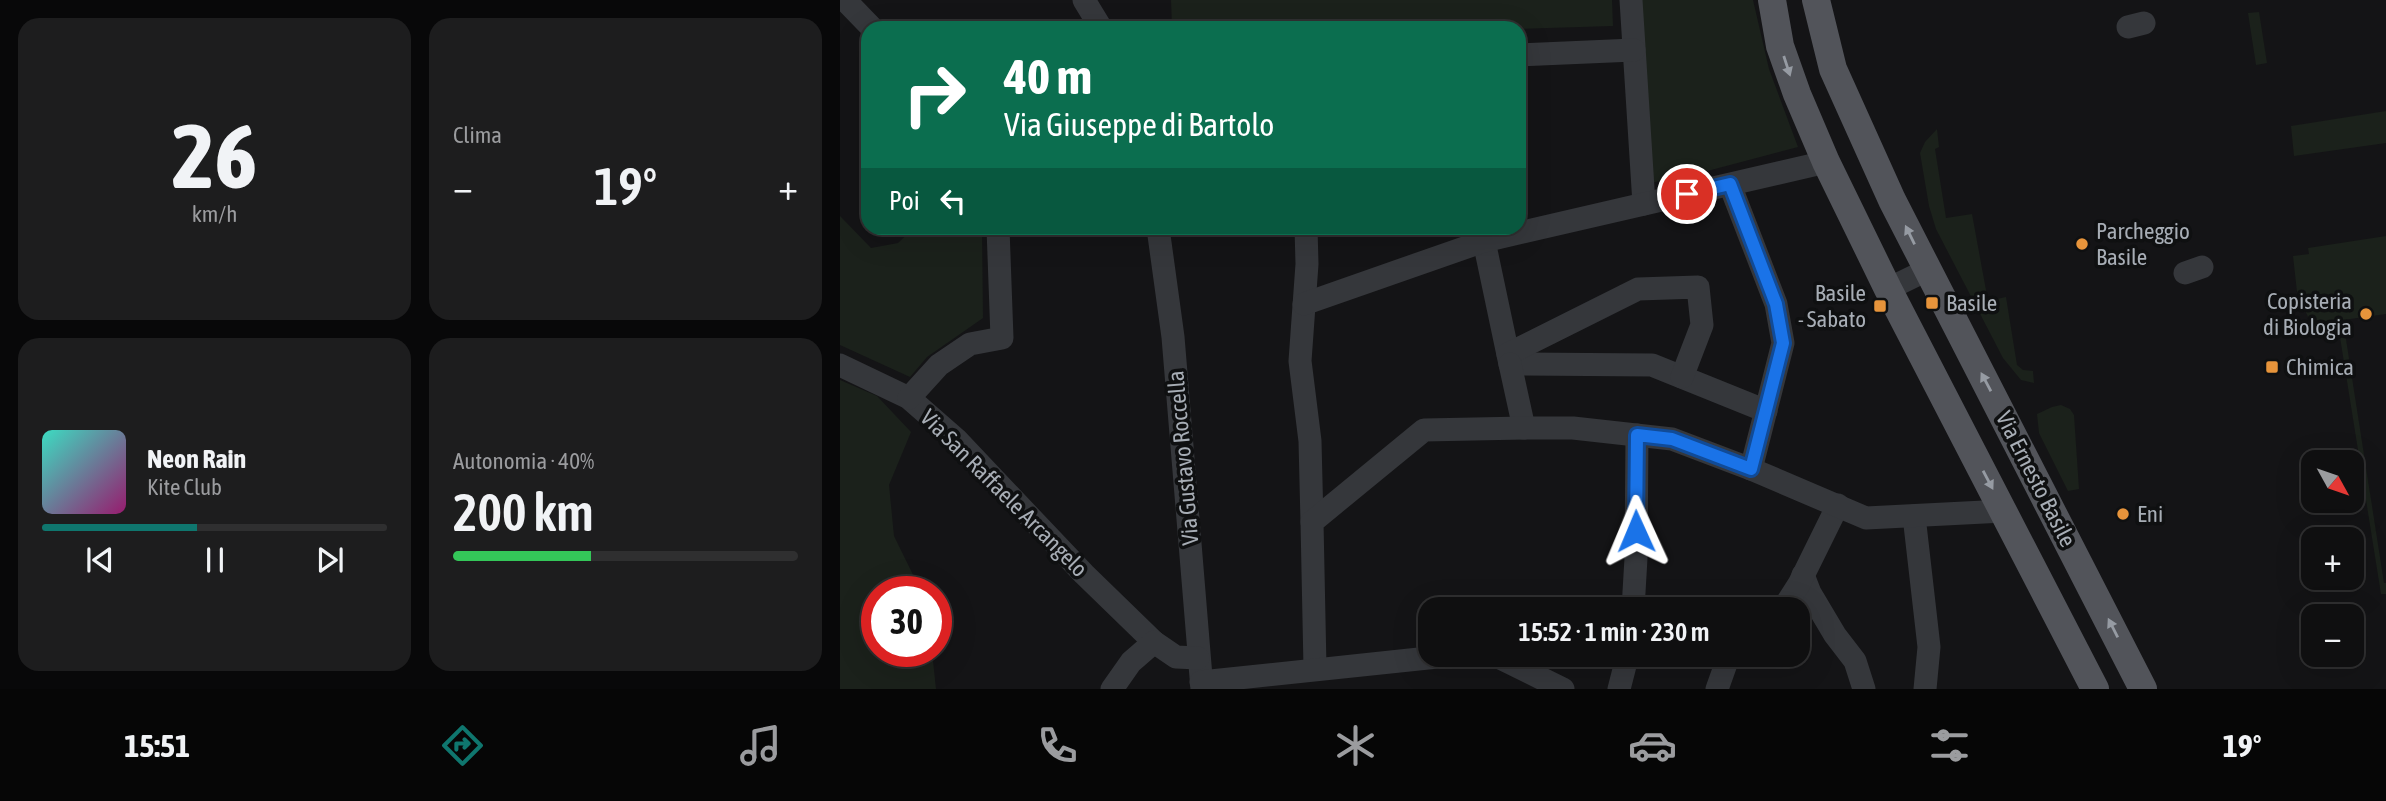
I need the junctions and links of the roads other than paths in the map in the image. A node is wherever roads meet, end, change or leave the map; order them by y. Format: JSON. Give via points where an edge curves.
{"nodes":[{"id":1,"x":845,"y":0,"type":"edge"},
{"id":2,"x":1631,"y":0,"type":"edge"},
{"id":3,"x":1772,"y":0,"type":"edge"},
{"id":4,"x":1816,"y":0,"type":"edge"},
{"id":5,"x":1087,"y":1,"type":"edge"},
{"id":6,"x":865,"y":21,"type":"edge"},
{"id":7,"x":1097,"y":21,"type":"edge"},
{"id":8,"x":1634,"y":50,"type":"junction"},
{"id":9,"x":1526,"y":55,"type":"edge"},
{"id":10,"x":1826,"y":162,"type":"junction"},
{"id":11,"x":1730,"y":184,"type":"junction"},
{"id":12,"x":1644,"y":204,"type":"junction"},
{"id":13,"x":1526,"y":232,"type":"edge"},
{"id":14,"x":998,"y":235,"type":"edge"},
{"id":15,"x":1159,"y":235,"type":"edge"},
{"id":16,"x":1306,"y":235,"type":"edge"},
{"id":17,"x":1513,"y":235,"type":"edge"},
{"id":18,"x":1484,"y":242,"type":"junction"},
{"id":19,"x":1927,"y":271,"type":"junction"},
{"id":20,"x":1888,"y":289,"type":"junction"},
{"id":21,"x":1304,"y":304,"type":"junction"},
{"id":22,"x":1509,"y":359,"type":"junction"},
{"id":23,"x":840,"y":365,"type":"edge"},
{"id":24,"x":1682,"y":377,"type":"junction"},
{"id":25,"x":909,"y":398,"type":"junction"},
{"id":26,"x":1766,"y":411,"type":"junction"},
{"id":27,"x":1524,"y":428,"type":"junction"},
{"id":28,"x":1637,"y":435,"type":"junction"},
{"id":29,"x":1751,"y":469,"type":"junction"},
{"id":30,"x":1838,"y":505,"type":"junction"},
{"id":31,"x":2004,"y":511,"type":"junction"},
{"id":32,"x":1914,"y":516,"type":"junction"},
{"id":33,"x":1312,"y":522,"type":"junction"},
{"id":34,"x":1803,"y":575,"type":"junction"},
{"id":35,"x":1634,"y":597,"type":"edge"},
{"id":36,"x":1790,"y":597,"type":"edge"},
{"id":37,"x":1154,"y":642,"type":"junction"},
{"id":38,"x":1418,"y":658,"type":"edge"},
{"id":39,"x":1518,"y":667,"type":"edge"},
{"id":40,"x":1625,"y":667,"type":"edge"},
{"id":41,"x":1725,"y":667,"type":"edge"},
{"id":42,"x":1315,"y":668,"type":"junction"},
{"id":43,"x":1200,"y":676,"type":"edge"},
{"id":44,"x":1112,"y":689,"type":"edge"},
{"id":45,"x":1563,"y":689,"type":"edge"},
{"id":46,"x":1619,"y":689,"type":"edge"},
{"id":47,"x":1717,"y":689,"type":"edge"},
{"id":48,"x":1864,"y":689,"type":"edge"},
{"id":49,"x":1925,"y":689,"type":"edge"},
{"id":50,"x":2095,"y":689,"type":"edge"},
{"id":51,"x":2143,"y":689,"type":"edge"}],
"edges":[{"from":1,"to":6,"type":"street"},
{"from":2,"to":8,"type":"street"},
{"from":3,"to":10,"type":"main road","name":"Via Ernesto Basile","one_way":true,"via":[[1780,46]]},
{"from":19,"to":4,"type":"main road","name":"Via Ernesto Basile","one_way":true,"via":[[1833,69]]},
{"from":5,"to":7,"type":"street"},
{"from":8,"to":9,"type":"street"},
{"from":8,"to":12,"type":"street"},
{"from":10,"to":11,"type":"street"},
{"from":10,"to":20,"type":"main road","name":"Via Ernesto Basile"},
{"from":11,"to":12,"type":"street"},
{"from":11,"to":26,"type":"street","via":[[1776,304],[1783,343]]},
{"from":12,"to":13,"type":"street"},
{"from":14,"to":25,"type":"street","via":[[1002,338],[970,344],[939,365]]},
{"from":15,"to":43,"type":"street","name":"Via Gustavo Roccella","via":[[1175,363]]},
{"from":16,"to":21,"type":"street"},
{"from":17,"to":18,"type":"street"},
{"from":18,"to":21,"type":"street"},
{"from":18,"to":22,"type":"street"},
{"from":19,"to":20,"type":"street"},
{"from":51,"to":19,"type":"main road","name":"Via Ernesto Basile","one_way":true},
{"from":20,"to":31,"type":"main road","name":"Via Ernesto Basile","one_way":true},
{"from":21,"to":33,"type":"street","via":[[1300,362],[1310,441]]},
{"from":22,"to":24,"type":"street","via":[[1652,365]]},
{"from":22,"to":24,"type":"street","via":[[1639,289],[1698,287],[1702,325]]},
{"from":22,"to":27,"type":"street"},
{"from":23,"to":25,"type":"street","name":"Via San Raffaele Arcangelo"},
{"from":24,"to":26,"type":"street"},
{"from":25,"to":37,"type":"street","name":"Via San Raffaele Arcangelo","via":[[957,440]]},
{"from":26,"to":29,"type":"street"},
{"from":27,"to":28,"type":"street"},
{"from":27,"to":33,"type":"street","via":[[1424,430]]},
{"from":28,"to":29,"type":"street","via":[[1672,439]]},
{"from":28,"to":35,"type":"street"},
{"from":29,"to":30,"type":"street"},
{"from":30,"to":32,"type":"street","via":[[1867,517]]},
{"from":30,"to":34,"type":"street"},
{"from":31,"to":32,"type":"street"},
{"from":31,"to":50,"type":"main road","name":"Via Ernesto Basile"},
{"from":32,"to":49,"type":"street","via":[[1929,647]]},
{"from":33,"to":42,"type":"street"},
{"from":34,"to":36,"type":"street"},
{"from":34,"to":48,"type":"street","via":[[1835,635],[1855,661]]},
{"from":37,"to":43,"type":"street","name":"Via San Raffaele Arcangelo"},
{"from":37,"to":44,"type":"street","via":[[1131,662]]},
{"from":38,"to":42,"type":"street"},
{"from":39,"to":45,"type":"street"},
{"from":40,"to":46,"type":"street"},
{"from":41,"to":47,"type":"street"},
{"from":42,"to":43,"type":"street"}]}
